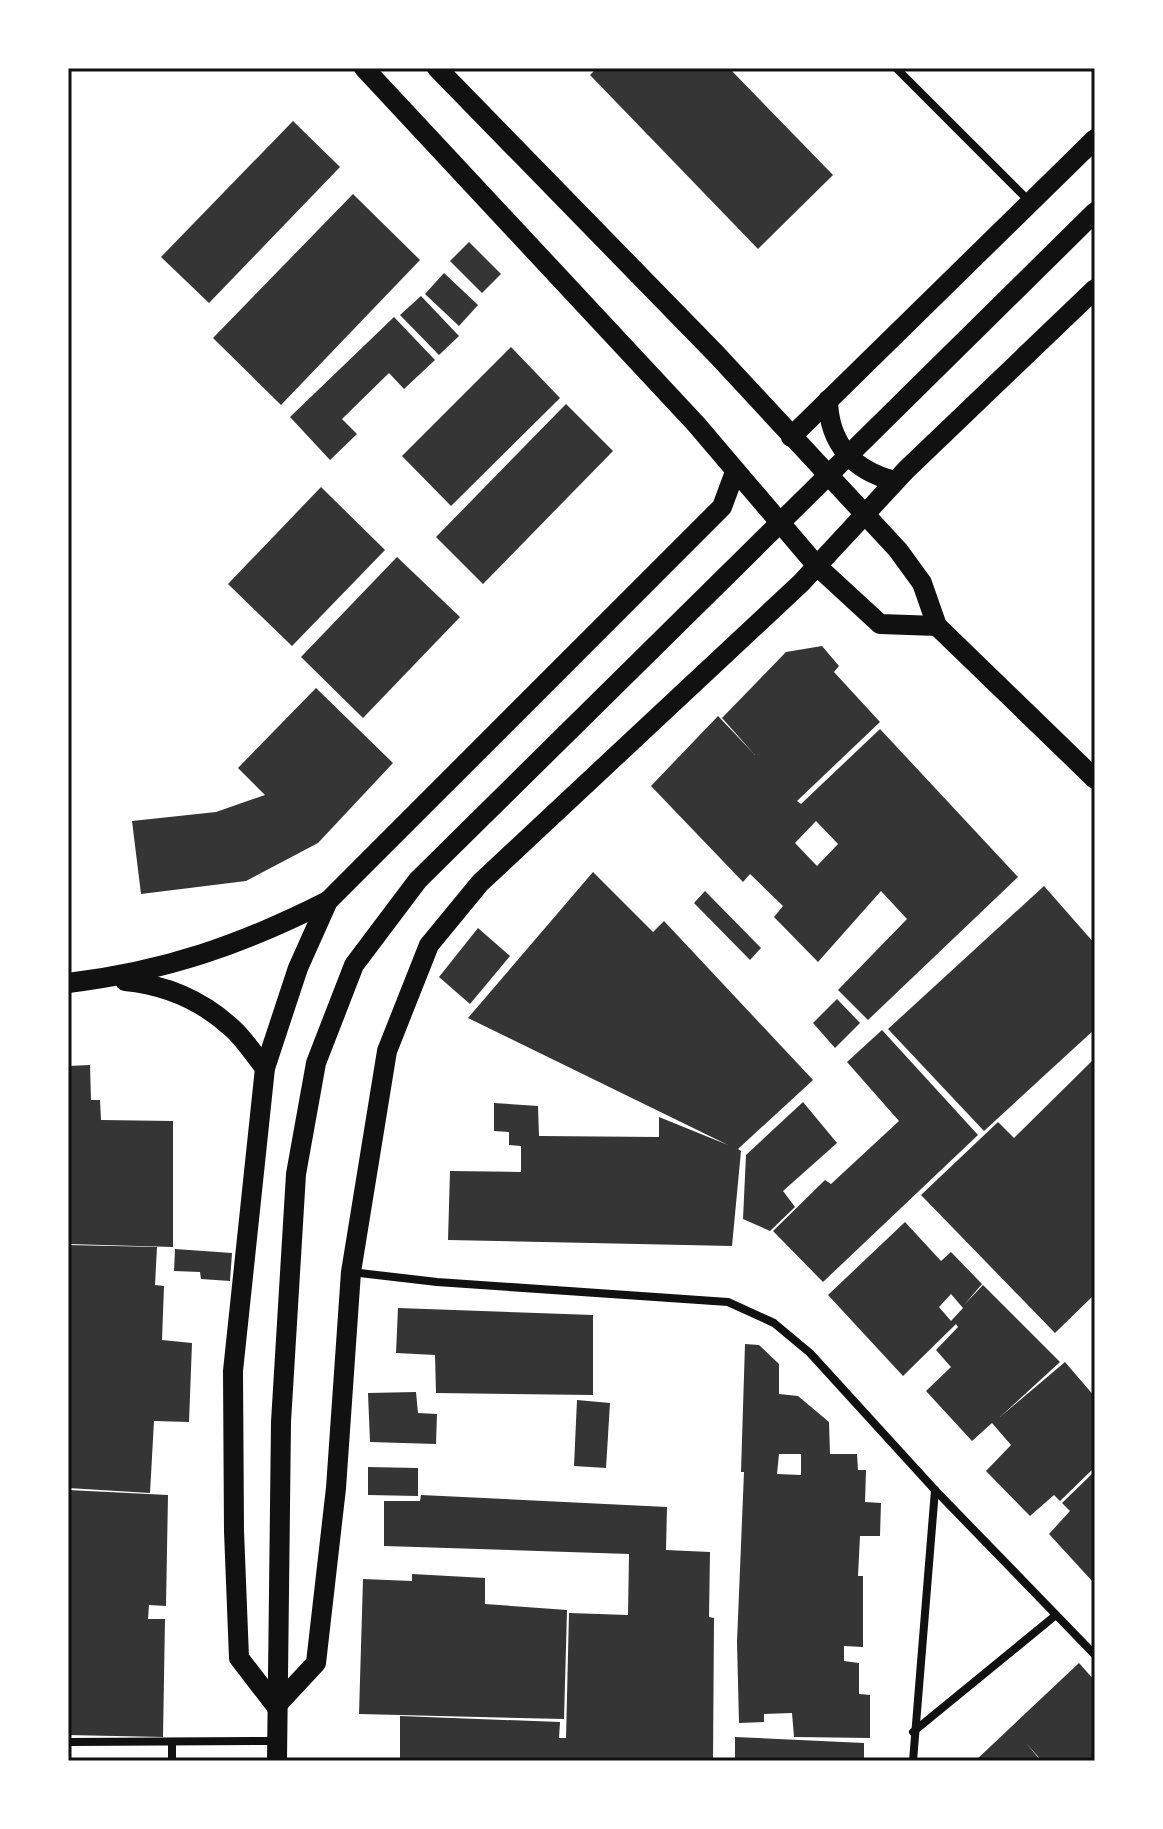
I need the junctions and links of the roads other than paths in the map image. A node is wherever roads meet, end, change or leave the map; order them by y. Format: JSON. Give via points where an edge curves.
{"nodes":[{"id":1,"x":364,"y":68,"type":"edge"},
{"id":2,"x":437,"y":68,"type":"edge"},
{"id":3,"x":896,"y":68,"type":"edge"},
{"id":4,"x":1095,"y":139,"type":"edge"},
{"id":5,"x":1031,"y":203,"type":"junction"},
{"id":6,"x":1095,"y":212,"type":"edge"},
{"id":7,"x":1095,"y":289,"type":"edge"},
{"id":8,"x":828,"y":400,"type":"junction"},
{"id":9,"x":791,"y":437,"type":"junction"},
{"id":10,"x":735,"y":472,"type":"junction"},
{"id":11,"x":895,"y":481,"type":"junction"},
{"id":12,"x":864,"y":515,"type":"junction"},
{"id":13,"x":817,"y":566,"type":"junction"},
{"id":14,"x":937,"y":626,"type":"junction"},
{"id":15,"x":1095,"y":779,"type":"edge"},
{"id":16,"x":328,"y":901,"type":"junction"},
{"id":17,"x":102,"y":979,"type":"junction"},
{"id":18,"x":68,"y":983,"type":"edge"},
{"id":19,"x":265,"y":1068,"type":"junction"},
{"id":20,"x":351,"y":1272,"type":"junction"},
{"id":21,"x":935,"y":1490,"type":"junction"},
{"id":22,"x":1056,"y":1615,"type":"junction"},
{"id":23,"x":1095,"y":1655,"type":"edge"},
{"id":24,"x":276,"y":1706,"type":"junction"},
{"id":25,"x":913,"y":1732,"type":"junction"},
{"id":26,"x":68,"y":1742,"type":"edge"},
{"id":27,"x":172,"y":1742,"type":"junction"},
{"id":28,"x":277,"y":1751,"type":"edge"},
{"id":29,"x":172,"y":1761,"type":"edge"},
{"id":30,"x":913,"y":1761,"type":"edge"}],
"edges":[{"from":1,"to":10,"type":"main road"},
{"from":2,"to":9,"type":"main road"},
{"from":3,"to":5,"type":"street"},
{"from":4,"to":5,"type":"main road"},
{"from":5,"to":8,"type":"main road"},
{"from":6,"to":24,"type":"main road","via":[[418,880],[354,965],[316,1063],[296,1174],[281,1422]]},
{"from":7,"to":11,"type":"main road"},
{"from":8,"to":9,"type":"main road"},
{"from":8,"to":11,"type":"main road","via":[[840,447],[864,470]]},
{"from":9,"to":12,"type":"main road"},
{"from":10,"to":13,"type":"main road"},
{"from":10,"to":16,"type":"main road","via":[[722,507]]},
{"from":11,"to":12,"type":"main road"},
{"from":12,"to":13,"type":"main road"},
{"from":12,"to":14,"type":"main road","via":[[922,583]]},
{"from":13,"to":14,"type":"main road","via":[[880,624]]},
{"from":13,"to":20,"type":"main road","via":[[480,883],[429,945],[387,1051]]},
{"from":14,"to":15,"type":"main road"},
{"from":16,"to":17,"type":"main road","via":[[219,951]]},
{"from":16,"to":19,"type":"main road","via":[[298,968]]},
{"from":17,"to":18,"type":"main road"},
{"from":17,"to":19,"type":"main road","via":[[150,983],[195,1000],[234,1030]]},
{"from":19,"to":24,"type":"main road","via":[[233,1371],[234,1531],[239,1658]]},
{"from":20,"to":21,"type":"street","via":[[728,1302],[774,1323],[810,1353]]},
{"from":20,"to":24,"type":"main road","via":[[336,1488],[316,1663]]},
{"from":21,"to":22,"type":"street"},
{"from":21,"to":25,"type":"street"},
{"from":22,"to":23,"type":"street"},
{"from":22,"to":25,"type":"street"},
{"from":24,"to":28,"type":"main road"},
{"from":25,"to":30,"type":"street"},
{"from":26,"to":27,"type":"street"},
{"from":27,"to":28,"type":"street"},
{"from":27,"to":29,"type":"street"}]}
